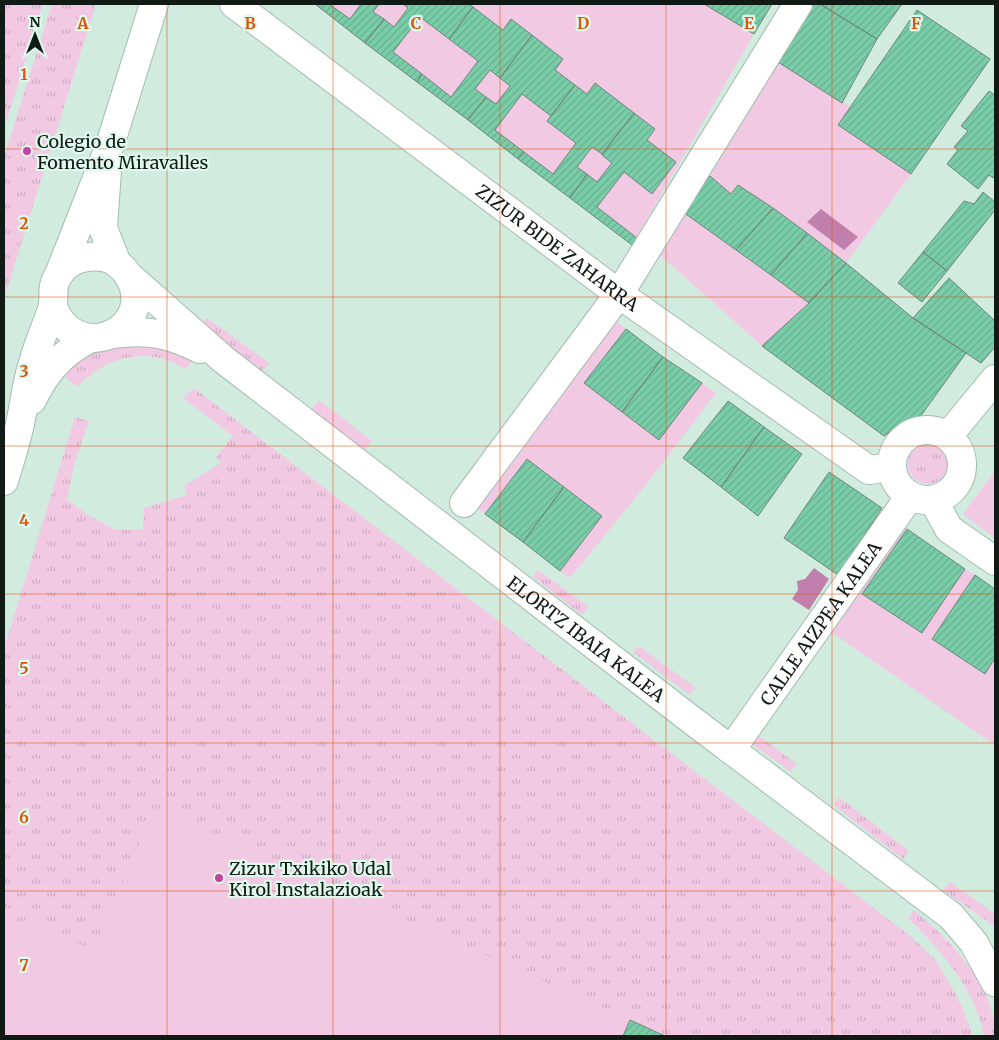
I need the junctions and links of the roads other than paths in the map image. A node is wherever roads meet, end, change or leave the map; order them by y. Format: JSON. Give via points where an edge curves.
{"nodes":[{"id":1,"x":154,"y":4,"type":"edge"},
{"id":2,"x":234,"y":4,"type":"edge"},
{"id":3,"x":798,"y":4,"type":"edge"},
{"id":4,"x":110,"y":144,"type":"junction"},
{"id":5,"x":123,"y":269,"type":"junction"},
{"id":6,"x":60,"y":272,"type":"junction"},
{"id":7,"x":619,"y":294,"type":"junction"},
{"id":8,"x":53,"y":307,"type":"junction"},
{"id":9,"x":102,"y":336,"type":"junction"},
{"id":10,"x":224,"y":360,"type":"junction"},
{"id":11,"x":995,"y":379,"type":"edge"},
{"id":12,"x":21,"y":419,"type":"junction"},
{"id":13,"x":948,"y":436,"type":"junction"},
{"id":14,"x":892,"y":467,"type":"junction"},
{"id":15,"x":4,"y":481,"type":"edge"},
{"id":16,"x":922,"y":498,"type":"junction"},
{"id":17,"x":464,"y":503,"type":"dead end"},
{"id":18,"x":995,"y":560,"type":"edge"},
{"id":19,"x":731,"y":750,"type":"junction"},
{"id":20,"x":951,"y":916,"type":"junction"},
{"id":21,"x":995,"y":940,"type":"edge"},
{"id":22,"x":995,"y":982,"type":"edge"}],
"edges":[{"from":1,"to":4,"type":"street"},
{"from":2,"to":7,"type":"street","name":"ZIZUR BIDE ZAHARRA"},
{"from":3,"to":7,"type":"street"},
{"from":4,"to":5,"type":"street","via":[[104,228]]},
{"from":4,"to":6,"type":"street"},
{"from":5,"to":6,"type":"street","via":[[94,256],[81,258]]},
{"from":5,"to":9,"type":"street","via":[[134,289],[135,303],[131,315]]},
{"from":5,"to":10,"type":"street","name":"ELORTZ IBAIA KALEA"},
{"from":6,"to":8,"type":"street","via":[[54,283]]},
{"from":7,"to":14,"type":"street","name":"ZIZUR BIDE ZAHARRA","via":[[869,470]]},
{"from":7,"to":17,"type":"street"},
{"from":8,"to":9,"type":"street","via":[[66,329],[77,335]]},
{"from":8,"to":12,"type":"street","via":[[33,362]]},
{"from":9,"to":10,"type":"street","name":"ELORTZ IBAIA KALEA","via":[[145,331],[164,334]]},
{"from":9,"to":12,"type":"street","via":[[74,346],[58,359],[41,381]]},
{"from":10,"to":19,"type":"street","name":"ELORTZ IBAIA KALEA"},
{"from":11,"to":13,"type":"street"},
{"from":12,"to":15,"type":"street"},
{"from":13,"to":14,"type":"street","via":[[926,429],[905,437],[893,456]]},
{"from":13,"to":16,"type":"street","via":[[962,455],[961,479],[945,496]]},
{"from":14,"to":16,"type":"street","via":[[894,479],[901,488]]},
{"from":16,"to":18,"type":"street","via":[[949,529]]},
{"from":16,"to":19,"type":"street","name":"CALLE AIZPEA KALEA"},
{"from":19,"to":20,"type":"street","name":"ELORTZ IBAIA KALEA"},
{"from":20,"to":21,"type":"street","name":"ELORTZ IBAIA KALEA","via":[[969,922]]},
{"from":20,"to":22,"type":"street","name":"ELORTZ IBAIA KALEA","via":[[974,943]]}]}
